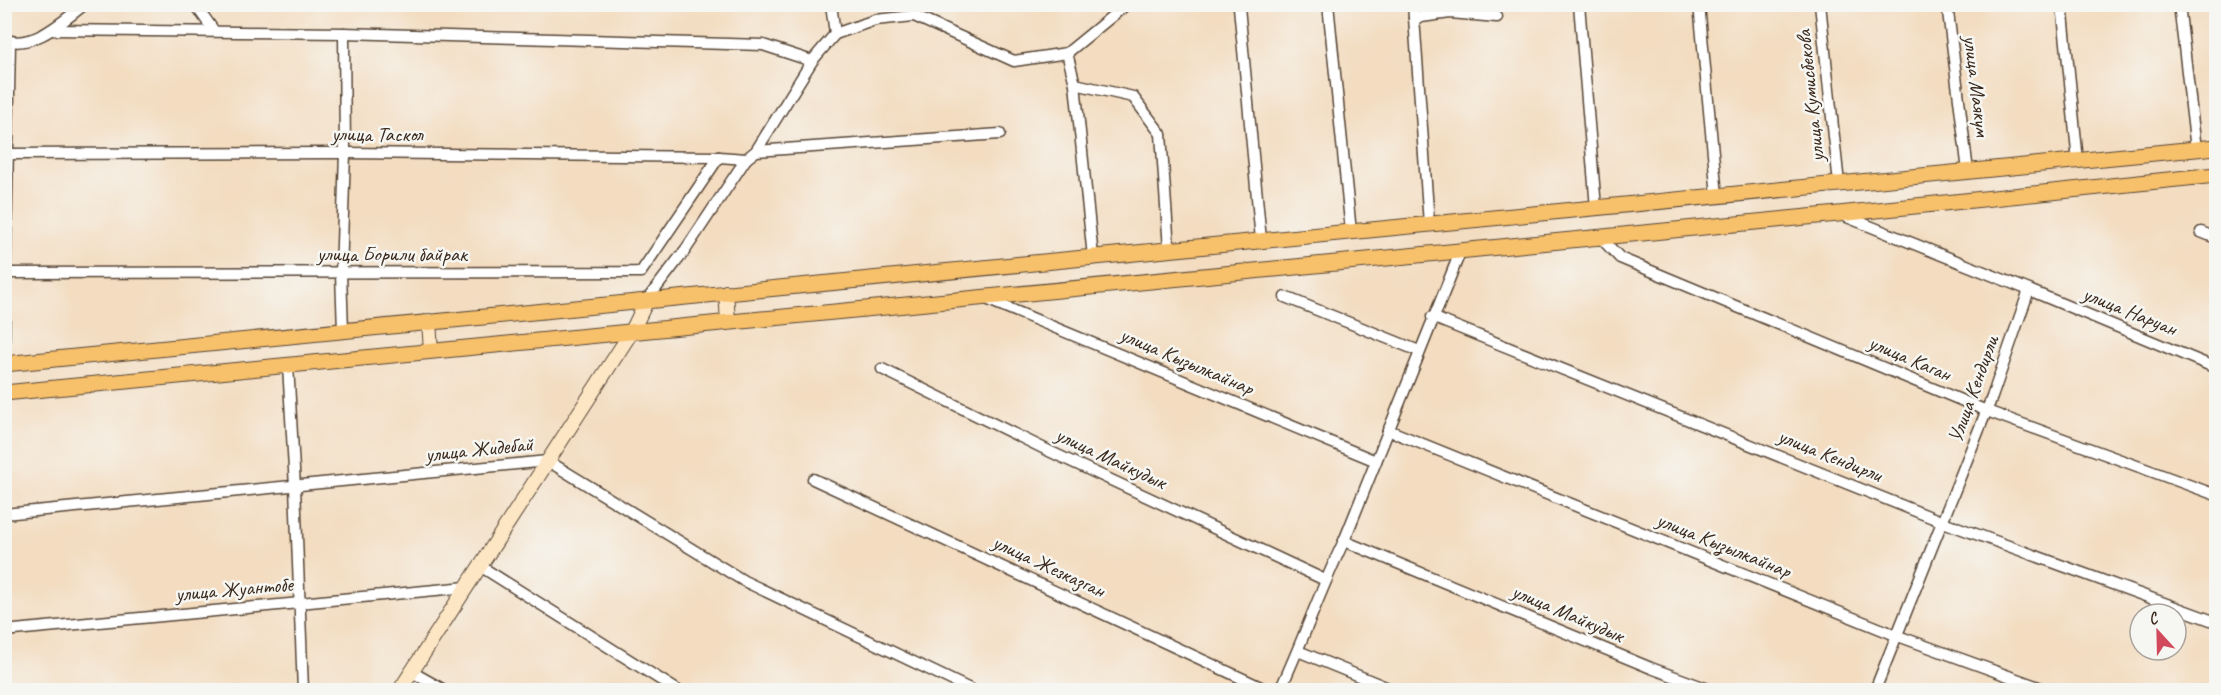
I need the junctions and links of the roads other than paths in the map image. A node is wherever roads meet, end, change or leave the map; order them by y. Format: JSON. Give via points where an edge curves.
{"nodes":[{"id":1,"x":85,"y":4,"type":"edge"},
{"id":2,"x":195,"y":4,"type":"edge"},
{"id":3,"x":831,"y":4,"type":"edge"},
{"id":4,"x":1127,"y":4,"type":"edge"},
{"id":5,"x":1242,"y":4,"type":"edge"},
{"id":6,"x":1328,"y":4,"type":"edge"},
{"id":7,"x":1413,"y":4,"type":"edge"},
{"id":8,"x":1579,"y":4,"type":"edge"},
{"id":9,"x":1699,"y":4,"type":"edge"},
{"id":10,"x":1820,"y":4,"type":"edge"},
{"id":11,"x":1947,"y":4,"type":"edge"},
{"id":12,"x":2062,"y":4,"type":"edge"},
{"id":13,"x":2179,"y":4,"type":"edge"},
{"id":14,"x":1497,"y":16,"type":"dead end"},
{"id":15,"x":1414,"y":18,"type":"junction"},
{"id":16,"x":51,"y":30,"type":"junction"},
{"id":17,"x":214,"y":31,"type":"junction"},
{"id":18,"x":344,"y":33,"type":"junction"},
{"id":19,"x":835,"y":34,"type":"junction"},
{"id":20,"x":7,"y":41,"type":"edge"},
{"id":21,"x":1067,"y":53,"type":"junction"},
{"id":22,"x":812,"y":61,"type":"junction"},
{"id":23,"x":1075,"y":84,"type":"junction"},
{"id":24,"x":999,"y":134,"type":"dead end"},
{"id":25,"x":2217,"y":147,"type":"edge"},
{"id":26,"x":2196,"y":149,"type":"junction"},
{"id":27,"x":756,"y":151,"type":"junction"},
{"id":28,"x":345,"y":153,"type":"junction"},
{"id":29,"x":6,"y":154,"type":"edge"},
{"id":30,"x":719,"y":157,"type":"junction"},
{"id":31,"x":746,"y":159,"type":"junction"},
{"id":32,"x":2078,"y":161,"type":"junction"},
{"id":33,"x":1968,"y":171,"type":"junction"},
{"id":34,"x":2217,"y":175,"type":"edge"},
{"id":35,"x":1839,"y":184,"type":"junction"},
{"id":36,"x":1717,"y":196,"type":"junction"},
{"id":37,"x":1596,"y":208,"type":"junction"},
{"id":38,"x":1838,"y":214,"type":"junction"},
{"id":39,"x":1429,"y":224,"type":"junction"},
{"id":40,"x":1351,"y":232,"type":"junction"},
{"id":41,"x":2201,"y":232,"type":"dead end"},
{"id":42,"x":1599,"y":236,"type":"junction"},
{"id":43,"x":2217,"y":238,"type":"edge"},
{"id":44,"x":1261,"y":240,"type":"junction"},
{"id":45,"x":1169,"y":249,"type":"junction"},
{"id":46,"x":1461,"y":250,"type":"junction"},
{"id":47,"x":1094,"y":256,"type":"junction"},
{"id":48,"x":5,"y":273,"type":"edge"},
{"id":49,"x":341,"y":274,"type":"junction"},
{"id":50,"x":2029,"y":290,"type":"junction"},
{"id":51,"x":726,"y":292,"type":"junction"},
{"id":52,"x":982,"y":297,"type":"junction"},
{"id":53,"x":1285,"y":297,"type":"dead end"},
{"id":54,"x":647,"y":300,"type":"junction"},
{"id":55,"x":1433,"y":317,"type":"junction"},
{"id":56,"x":429,"y":321,"type":"junction"},
{"id":57,"x":728,"y":322,"type":"junction"},
{"id":58,"x":344,"y":330,"type":"junction"},
{"id":59,"x":632,"y":331,"type":"junction"},
{"id":60,"x":4,"y":350,"type":"edge"},
{"id":61,"x":431,"y":351,"type":"junction"},
{"id":62,"x":1419,"y":351,"type":"junction"},
{"id":63,"x":4,"y":364,"type":"edge"},
{"id":64,"x":288,"y":365,"type":"junction"},
{"id":65,"x":2217,"y":368,"type":"edge"},
{"id":66,"x":882,"y":369,"type":"dead end"},
{"id":67,"x":4,"y":393,"type":"edge"},
{"id":68,"x":1987,"y":411,"type":"junction"},
{"id":69,"x":1388,"y":430,"type":"junction"},
{"id":70,"x":548,"y":461,"type":"junction"},
{"id":71,"x":1376,"y":461,"type":"junction"},
{"id":72,"x":813,"y":479,"type":"dead end"},
{"id":73,"x":295,"y":487,"type":"junction"},
{"id":74,"x":2217,"y":495,"type":"edge"},
{"id":75,"x":4,"y":513,"type":"edge"},
{"id":76,"x":1943,"y":522,"type":"junction"},
{"id":77,"x":1344,"y":541,"type":"junction"},
{"id":78,"x":480,"y":566,"type":"junction"},
{"id":79,"x":1325,"y":580,"type":"junction"},
{"id":80,"x":467,"y":586,"type":"junction"},
{"id":81,"x":301,"y":603,"type":"junction"},
{"id":82,"x":2217,"y":622,"type":"edge"},
{"id":83,"x":4,"y":631,"type":"edge"},
{"id":84,"x":1898,"y":636,"type":"junction"},
{"id":85,"x":1298,"y":651,"type":"junction"},
{"id":86,"x":412,"y":672,"type":"junction"},
{"id":87,"x":303,"y":690,"type":"edge"},
{"id":88,"x":400,"y":690,"type":"edge"},
{"id":89,"x":444,"y":690,"type":"edge"},
{"id":90,"x":677,"y":690,"type":"edge"},
{"id":91,"x":972,"y":690,"type":"edge"},
{"id":92,"x":1267,"y":690,"type":"edge"},
{"id":93,"x":1280,"y":690,"type":"edge"},
{"id":94,"x":1393,"y":690,"type":"edge"},
{"id":95,"x":1711,"y":690,"type":"edge"},
{"id":96,"x":1875,"y":690,"type":"edge"},
{"id":97,"x":2047,"y":690,"type":"edge"}],
"edges":[{"from":1,"to":16,"type":"street"},
{"from":2,"to":17,"type":"street"},
{"from":3,"to":19,"type":"street"},
{"from":4,"to":21,"type":"street"},
{"from":5,"to":44,"type":"street","via":[[1239,7]]},
{"from":6,"to":40,"type":"street"},
{"from":7,"to":15,"type":"street"},
{"from":8,"to":37,"type":"street"},
{"from":9,"to":36,"type":"street"},
{"from":10,"to":35,"type":"street","name":"улица Кумисбекова"},
{"from":11,"to":33,"type":"street","name":"улица Маякум"},
{"from":12,"to":32,"type":"street"},
{"from":13,"to":26,"type":"street"},
{"from":14,"to":15,"type":"street","via":[[1450,13]]},
{"from":15,"to":39,"type":"street"},
{"from":16,"to":17,"type":"street"},
{"from":16,"to":20,"type":"street","via":[[28,40]]},
{"from":17,"to":18,"type":"street"},
{"from":18,"to":22,"type":"street","via":[[763,45]]},
{"from":18,"to":28,"type":"street"},
{"from":19,"to":21,"type":"street","via":[[875,20],[914,16],[1014,61]]},
{"from":19,"to":22,"type":"street"},
{"from":20,"to":29,"type":"street"},
{"from":21,"to":23,"type":"street"},
{"from":22,"to":27,"type":"street"},
{"from":23,"to":45,"type":"street","via":[[1133,96],[1161,134]]},
{"from":23,"to":47,"type":"street"},
{"from":24,"to":27,"type":"street"},
{"from":25,"to":26,"type":"main road"},
{"from":26,"to":32,"type":"main road"},
{"from":27,"to":31,"type":"street"},
{"from":28,"to":29,"type":"street","name":"улица Таскол"},
{"from":28,"to":30,"type":"street","name":"улица Таскол"},
{"from":28,"to":49,"type":"street"},
{"from":29,"to":48,"type":"street"},
{"from":30,"to":31,"type":"street","name":"улица Таскол"},
{"from":30,"to":49,"type":"street","name":"улица Борили байрак","via":[[641,272]]},
{"from":31,"to":54,"type":"street"},
{"from":32,"to":33,"type":"main road"},
{"from":33,"to":35,"type":"main road"},
{"from":34,"to":38,"type":"main road"},
{"from":35,"to":36,"type":"main road"},
{"from":36,"to":37,"type":"main road"},
{"from":37,"to":39,"type":"main road"},
{"from":38,"to":42,"type":"main road"},
{"from":38,"to":50,"type":"street"},
{"from":39,"to":40,"type":"main road"},
{"from":40,"to":44,"type":"main road"},
{"from":41,"to":43,"type":"street"},
{"from":42,"to":46,"type":"main road"},
{"from":42,"to":68,"type":"street","name":"улица Каган","via":[[1620,258]]},
{"from":44,"to":45,"type":"main road"},
{"from":45,"to":47,"type":"main road"},
{"from":46,"to":52,"type":"main road"},
{"from":46,"to":55,"type":"street"},
{"from":47,"to":51,"type":"main road"},
{"from":48,"to":49,"type":"street","name":"улица Борили байрак"},
{"from":48,"to":60,"type":"street"},
{"from":49,"to":58,"type":"street"},
{"from":50,"to":65,"type":"street","name":"улица Наруан"},
{"from":50,"to":68,"type":"street","name":"Улица Кендирли"},
{"from":51,"to":54,"type":"main road"},
{"from":51,"to":57,"type":"street"},
{"from":52,"to":57,"type":"main road"},
{"from":52,"to":71,"type":"street","name":"улица Кызылкайнар"},
{"from":53,"to":62,"type":"street"},
{"from":54,"to":56,"type":"main road"},
{"from":54,"to":59,"type":"street"},
{"from":55,"to":62,"type":"street"},
{"from":55,"to":76,"type":"street","name":"улица Кендирли"},
{"from":56,"to":58,"type":"main road"},
{"from":56,"to":61,"type":"street"},
{"from":57,"to":59,"type":"main road"},
{"from":58,"to":63,"type":"main road"},
{"from":59,"to":61,"type":"main road"},
{"from":59,"to":70,"type":"street"},
{"from":61,"to":64,"type":"main road"},
{"from":62,"to":69,"type":"street"},
{"from":64,"to":67,"type":"main road"},
{"from":64,"to":73,"type":"street"},
{"from":66,"to":79,"type":"street","name":"улица Майкудык"},
{"from":68,"to":74,"type":"street","name":"улица Каган"},
{"from":68,"to":76,"type":"street","name":"Улица Кендирли"},
{"from":69,"to":71,"type":"street"},
{"from":69,"to":84,"type":"street","name":"улица Кызылкайнар"},
{"from":70,"to":73,"type":"street","name":"улица Жидебай"},
{"from":70,"to":78,"type":"street"},
{"from":70,"to":91,"type":"street","name":"улица Жидебай","via":[[744,581]]},
{"from":71,"to":77,"type":"street"},
{"from":72,"to":92,"type":"street","name":"улица Жезказган"},
{"from":73,"to":75,"type":"street","name":"улица Жидебай"},
{"from":73,"to":81,"type":"street"},
{"from":76,"to":82,"type":"street","name":"улица Кендирли"},
{"from":76,"to":84,"type":"street","name":"Улица Кендирли"},
{"from":77,"to":79,"type":"street"},
{"from":77,"to":95,"type":"street","name":"улица Майкудык"},
{"from":78,"to":80,"type":"street"},
{"from":78,"to":90,"type":"street"},
{"from":79,"to":85,"type":"street"},
{"from":80,"to":81,"type":"street","name":"улица Жуантобе"},
{"from":80,"to":86,"type":"street"},
{"from":81,"to":83,"type":"street","name":"улица Жуантобе"},
{"from":81,"to":87,"type":"street"},
{"from":84,"to":96,"type":"street","name":"Улица Кендирли"},
{"from":84,"to":97,"type":"street","name":"улица Кызылкайнар"},
{"from":85,"to":93,"type":"street"},
{"from":85,"to":94,"type":"street"},
{"from":86,"to":88,"type":"street"},
{"from":86,"to":89,"type":"street"}]}
